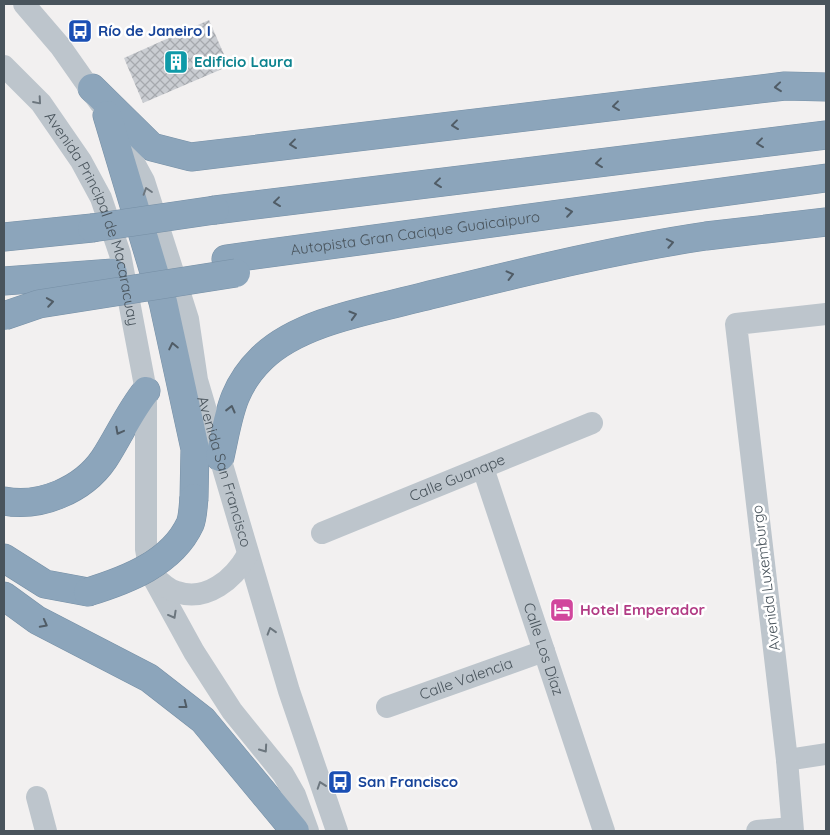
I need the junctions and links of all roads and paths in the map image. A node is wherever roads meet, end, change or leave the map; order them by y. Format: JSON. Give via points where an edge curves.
{"nodes":[{"id":1,"x":24,"y":4,"type":"edge"},
{"id":2,"x":4,"y":66,"type":"edge"},
{"id":3,"x":826,"y":86,"type":"edge"},
{"id":4,"x":92,"y":88,"type":"junction"},
{"id":5,"x":107,"y":115,"type":"junction"},
{"id":6,"x":826,"y":135,"type":"edge"},
{"id":7,"x":826,"y":178,"type":"edge"},
{"id":8,"x":826,"y":222,"type":"edge"},
{"id":9,"x":4,"y":236,"type":"edge"},
{"id":10,"x":231,"y":266,"type":"junction"},
{"id":11,"x":4,"y":281,"type":"edge"},
{"id":12,"x":826,"y":314,"type":"edge"},
{"id":13,"x":4,"y":316,"type":"edge"},
{"id":14,"x":146,"y":391,"type":"junction"},
{"id":15,"x":592,"y":424,"type":"dead end"},
{"id":16,"x":220,"y":457,"type":"junction"},
{"id":17,"x":483,"y":468,"type":"junction"},
{"id":18,"x":4,"y":501,"type":"edge"},
{"id":19,"x":322,"y":533,"type":"dead end"},
{"id":20,"x":248,"y":554,"type":"junction"},
{"id":21,"x":4,"y":558,"type":"edge"},
{"id":22,"x":150,"y":572,"type":"junction"},
{"id":23,"x":4,"y":596,"type":"edge"},
{"id":24,"x":544,"y":651,"type":"junction"},
{"id":25,"x":387,"y":707,"type":"dead end"},
{"id":26,"x":826,"y":754,"type":"edge"},
{"id":27,"x":787,"y":760,"type":"junction"},
{"id":28,"x":37,"y":798,"type":"dead end"},
{"id":29,"x":792,"y":829,"type":"edge"},
{"id":30,"x":46,"y":831,"type":"edge"},
{"id":31,"x":295,"y":831,"type":"edge"},
{"id":32,"x":308,"y":831,"type":"edge"},
{"id":33,"x":337,"y":831,"type":"edge"},
{"id":34,"x":604,"y":831,"type":"edge"},
{"id":35,"x":757,"y":831,"type":"edge"}],
"edges":[{"from":1,"to":4,"type":"street"},
{"from":2,"to":14,"type":"street","name":"Avenida Principal de Macaracuay","one_way":true,"via":[[41,103],[101,198],[120,254]]},
{"from":3,"to":4,"type":"highway","one_way":true,"via":[[785,86],[191,156],[152,147]]},
{"from":4,"to":5,"type":"street"},
{"from":16,"to":5,"type":"street","name":"Avenida San Francisco","one_way":true,"via":[[197,380],[188,319],[144,181]]},
{"from":21,"to":5,"type":"highway","one_way":true,"bridge":true,"via":[[44,584],[88,592],[143,571],[178,545],[191,522],[195,449],[163,302]]},
{"from":6,"to":9,"type":"highway","one_way":true,"bridge":true,"via":[[92,228]]},
{"from":10,"to":7,"type":"highway","name":"Autopista Gran Cacique Guaicaipuro","one_way":true,"via":[[358,242]]},
{"from":16,"to":8,"type":"highway","one_way":true,"via":[[236,392],[249,371],[263,356],[297,334],[382,307],[539,268],[705,236]]},
{"from":10,"to":11,"type":"highway","name":"Autopista Gran Cacique Guaicaipuro"},
{"from":13,"to":10,"type":"highway","one_way":true,"bridge":true,"via":[[39,304]]},
{"from":12,"to":27,"type":"street","name":"Avenida Luxemburgo","via":[[736,324]]},
{"from":14,"to":18,"type":"highway","one_way":true,"via":[[131,410],[104,460],[77,485],[54,497],[27,502]]},
{"from":14,"to":22,"type":"street","via":[[146,549]]},
{"from":15,"to":17,"type":"street","name":"Calle Guanape"},
{"from":16,"to":20,"type":"street","name":"Avenida San Francisco"},
{"from":17,"to":19,"type":"street","name":"Calle Guanape"},
{"from":17,"to":24,"type":"street","name":"Calle Los Díaz"},
{"from":20,"to":22,"type":"street","via":[[226,582],[211,590],[176,592]]},
{"from":33,"to":20,"type":"street","name":"Avenida San Francisco","one_way":true,"via":[[289,691]]},
{"from":22,"to":32,"type":"street","one_way":true,"via":[[210,679],[283,774],[295,795]]},
{"from":23,"to":31,"type":"highway","one_way":true,"via":[[37,620],[148,678],[203,720]]},
{"from":24,"to":25,"type":"street","name":"Calle Valencia"},
{"from":24,"to":34,"type":"street","name":"Calle Los Díaz"},
{"from":26,"to":27,"type":"street"},
{"from":27,"to":29,"type":"street","name":"Avenida Luxemburgo"},
{"from":28,"to":30,"type":"street"},
{"from":29,"to":35,"type":"street"}]}
